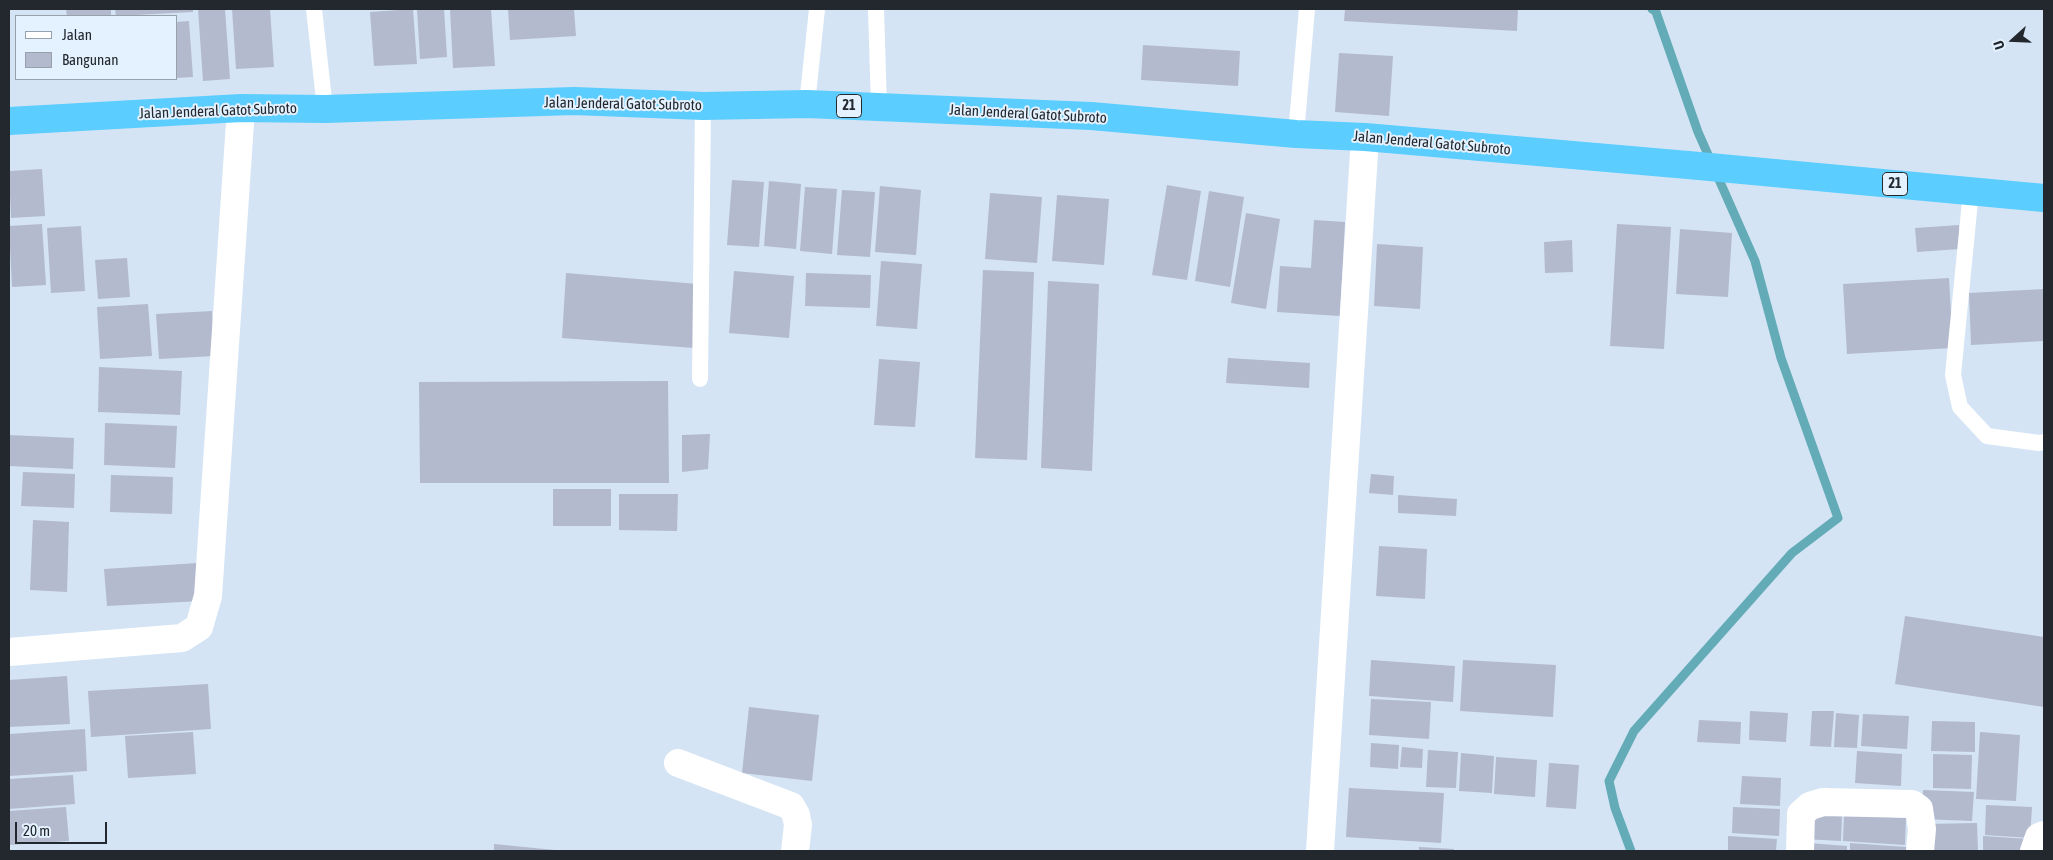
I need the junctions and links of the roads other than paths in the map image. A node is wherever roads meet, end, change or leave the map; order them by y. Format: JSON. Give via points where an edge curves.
{"nodes":[{"id":1,"x":314,"y":9,"type":"edge"},
{"id":2,"x":818,"y":9,"type":"edge"},
{"id":3,"x":876,"y":9,"type":"edge"},
{"id":4,"x":1307,"y":9,"type":"edge"},
{"id":5,"x":807,"y":104,"type":"junction"},
{"id":6,"x":703,"y":106,"type":"junction"},
{"id":7,"x":879,"y":107,"type":"junction"},
{"id":8,"x":241,"y":108,"type":"junction"},
{"id":9,"x":325,"y":109,"type":"junction"},
{"id":10,"x":9,"y":121,"type":"edge"},
{"id":11,"x":1296,"y":134,"type":"junction"},
{"id":12,"x":1365,"y":137,"type":"junction"},
{"id":13,"x":1970,"y":192,"type":"junction"},
{"id":14,"x":2044,"y":198,"type":"edge"},
{"id":15,"x":700,"y":379,"type":"dead end"},
{"id":16,"x":2044,"y":442,"type":"edge"},
{"id":17,"x":9,"y":652,"type":"edge"},
{"id":18,"x":678,"y":763,"type":"dead end"},
{"id":19,"x":2044,"y":835,"type":"edge"},
{"id":20,"x":795,"y":851,"type":"edge"},
{"id":21,"x":1320,"y":851,"type":"edge"},
{"id":22,"x":1800,"y":851,"type":"edge"},
{"id":23,"x":1920,"y":851,"type":"edge"},
{"id":24,"x":2034,"y":851,"type":"edge"}],
"edges":[{"from":1,"to":9,"type":"lane"},
{"from":2,"to":5,"type":"lane"},
{"from":3,"to":7,"type":"lane"},
{"from":4,"to":11,"type":"lane"},
{"from":5,"to":6,"type":"highway","name":"Jalan Jenderal Gatot Subroto","number":"21"},
{"from":5,"to":7,"type":"highway","name":"Jalan Jenderal Gatot Subroto","number":"21"},
{"from":6,"to":9,"type":"highway","name":"Jalan Jenderal Gatot Subroto","number":"21","via":[[574,101]]},
{"from":6,"to":15,"type":"lane"},
{"from":7,"to":11,"type":"highway","name":"Jalan Jenderal Gatot Subroto","number":"21","via":[[1092,116]]},
{"from":8,"to":9,"type":"highway","name":"Jalan Jenderal Gatot Subroto","number":"21"},
{"from":8,"to":10,"type":"highway","name":"Jalan Jenderal Gatot Subroto","number":"21"},
{"from":8,"to":17,"type":"street","via":[[208,596],[199,627],[182,638]]},
{"from":11,"to":12,"type":"highway","name":"Jalan Jenderal Gatot Subroto","number":"21"},
{"from":12,"to":13,"type":"highway","name":"Jalan Jenderal Gatot Subroto","number":"21"},
{"from":12,"to":21,"type":"street"},
{"from":13,"to":14,"type":"highway","name":"Jalan Jenderal Gatot Subroto","number":"21"},
{"from":13,"to":16,"type":"lane","via":[[1953,375],[1960,407],[1987,436]]},
{"from":18,"to":20,"type":"street","via":[[791,806],[798,825]]},
{"from":19,"to":24,"type":"street","via":[[2039,837]]},
{"from":22,"to":23,"type":"street","via":[[1801,814],[1810,806],[1823,802],[1912,804],[1919,809],[1922,829]]}]}
